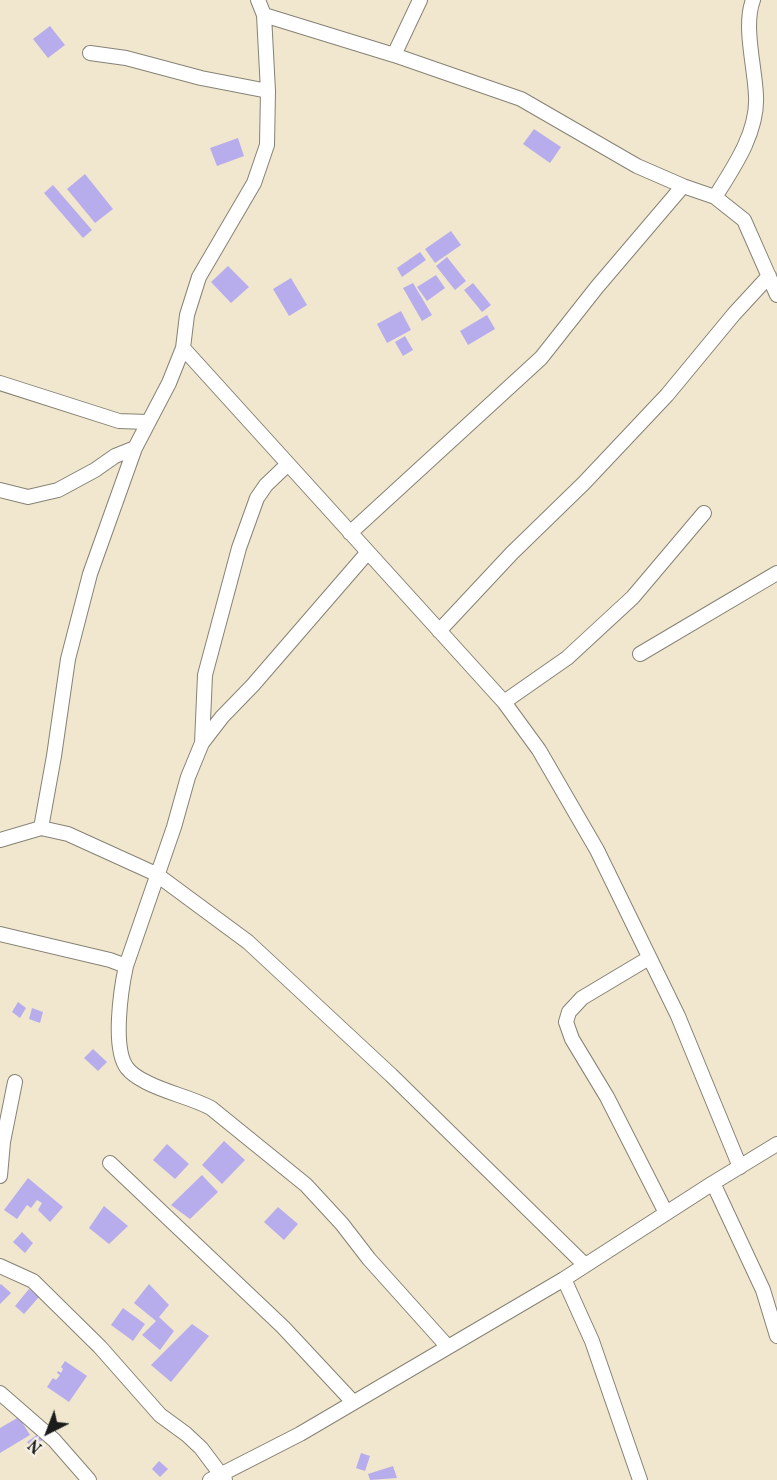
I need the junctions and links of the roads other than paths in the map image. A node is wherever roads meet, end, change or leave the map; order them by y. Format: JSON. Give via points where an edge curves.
{"nodes":[{"id":1,"x":258,"y":0,"type":"edge"},
{"id":2,"x":420,"y":0,"type":"edge"},
{"id":3,"x":753,"y":0,"type":"edge"},
{"id":4,"x":264,"y":15,"type":"junction"},
{"id":5,"x":90,"y":53,"type":"dead end"},
{"id":6,"x":394,"y":55,"type":"junction"},
{"id":7,"x":268,"y":92,"type":"junction"},
{"id":8,"x":683,"y":186,"type":"junction"},
{"id":9,"x":715,"y":196,"type":"junction"},
{"id":10,"x":769,"y":276,"type":"junction"},
{"id":11,"x":777,"y":295,"type":"edge"},
{"id":12,"x":183,"y":348,"type":"junction"},
{"id":13,"x":0,"y":383,"type":"edge"},
{"id":14,"x":147,"y":422,"type":"junction"},
{"id":15,"x":135,"y":448,"type":"junction"},
{"id":16,"x":288,"y":464,"type":"junction"},
{"id":17,"x":0,"y":490,"type":"edge"},
{"id":18,"x":704,"y":513,"type":"dead end"},
{"id":19,"x":350,"y":533,"type":"junction"},
{"id":20,"x":368,"y":552,"type":"junction"},
{"id":21,"x":777,"y":573,"type":"edge"},
{"id":22,"x":439,"y":631,"type":"junction"},
{"id":23,"x":640,"y":654,"type":"dead end"},
{"id":24,"x":504,"y":702,"type":"junction"},
{"id":25,"x":202,"y":743,"type":"junction"},
{"id":26,"x":41,"y":828,"type":"junction"},
{"id":27,"x":0,"y":840,"type":"edge"},
{"id":28,"x":156,"y":874,"type":"junction"},
{"id":29,"x":0,"y":934,"type":"edge"},
{"id":30,"x":649,"y":958,"type":"junction"},
{"id":31,"x":126,"y":966,"type":"junction"},
{"id":32,"x":15,"y":1082,"type":"dead end"},
{"id":33,"x":777,"y":1144,"type":"edge"},
{"id":34,"x":110,"y":1163,"type":"dead end"},
{"id":35,"x":740,"y":1167,"type":"junction"},
{"id":36,"x":0,"y":1176,"type":"edge"},
{"id":37,"x":713,"y":1183,"type":"junction"},
{"id":38,"x":666,"y":1213,"type":"junction"},
{"id":39,"x":585,"y":1265,"type":"junction"},
{"id":40,"x":0,"y":1266,"type":"edge"},
{"id":41,"x":564,"y":1279,"type":"junction"},
{"id":42,"x":777,"y":1336,"type":"edge"},
{"id":43,"x":448,"y":1347,"type":"junction"},
{"id":44,"x":0,"y":1393,"type":"edge"},
{"id":45,"x":353,"y":1402,"type":"junction"},
{"id":46,"x":218,"y":1478,"type":"edge"},
{"id":47,"x":89,"y":1480,"type":"edge"},
{"id":48,"x":640,"y":1480,"type":"edge"}],
"edges":[{"from":1,"to":4,"type":"street"},
{"from":2,"to":6,"type":"street"},
{"from":3,"to":9,"type":"street","via":[[749,15],[757,98],[752,127],[737,162]]},
{"from":4,"to":6,"type":"street"},
{"from":4,"to":7,"type":"street"},
{"from":5,"to":7,"type":"street"},
{"from":6,"to":8,"type":"street","via":[[521,99],[637,166]]},
{"from":7,"to":12,"type":"street","via":[[267,145],[254,183],[199,277],[187,315]]},
{"from":8,"to":9,"type":"street"},
{"from":8,"to":19,"type":"street","via":[[541,358]]},
{"from":9,"to":10,"type":"street","via":[[744,220]]},
{"from":10,"to":11,"type":"street"},
{"from":10,"to":22,"type":"street","via":[[652,411]]},
{"from":12,"to":14,"type":"street"},
{"from":12,"to":16,"type":"street"},
{"from":13,"to":14,"type":"street","via":[[119,421]]},
{"from":14,"to":15,"type":"street"},
{"from":15,"to":17,"type":"street","via":[[58,490],[28,497]]},
{"from":15,"to":26,"type":"street","via":[[90,574],[68,659]]},
{"from":16,"to":19,"type":"street"},
{"from":16,"to":25,"type":"street","via":[[257,498],[239,548],[205,675]]},
{"from":18,"to":24,"type":"street","via":[[633,597],[567,658]]},
{"from":19,"to":20,"type":"street"},
{"from":20,"to":22,"type":"street"},
{"from":20,"to":25,"type":"street"},
{"from":21,"to":23,"type":"street"},
{"from":22,"to":24,"type":"street"},
{"from":24,"to":30,"type":"street","via":[[539,750],[597,850]]},
{"from":25,"to":28,"type":"street"},
{"from":26,"to":27,"type":"street"},
{"from":26,"to":28,"type":"street","via":[[68,834]]},
{"from":28,"to":31,"type":"street"},
{"from":28,"to":39,"type":"street","via":[[248,942]]},
{"from":29,"to":31,"type":"street"},
{"from":30,"to":35,"type":"street","via":[[678,1016]]},
{"from":30,"to":38,"type":"street","via":[[582,998],[569,1012],[566,1023]]},
{"from":31,"to":43,"type":"street","via":[[119,996],[120,1046],[127,1067],[144,1081],[211,1108],[306,1185]]},
{"from":32,"to":36,"type":"street"},
{"from":33,"to":35,"type":"street"},
{"from":34,"to":45,"type":"street","via":[[283,1327]]},
{"from":35,"to":37,"type":"street"},
{"from":37,"to":38,"type":"street"},
{"from":37,"to":42,"type":"street","via":[[763,1290]]},
{"from":38,"to":39,"type":"street"},
{"from":39,"to":41,"type":"street"},
{"from":40,"to":46,"type":"street","via":[[33,1281],[100,1347],[160,1415],[201,1448]]},
{"from":41,"to":43,"type":"street"},
{"from":41,"to":48,"type":"street","via":[[592,1341]]},
{"from":43,"to":45,"type":"street"},
{"from":44,"to":47,"type":"street","via":[[54,1440]]},
{"from":45,"to":46,"type":"street"}]}
